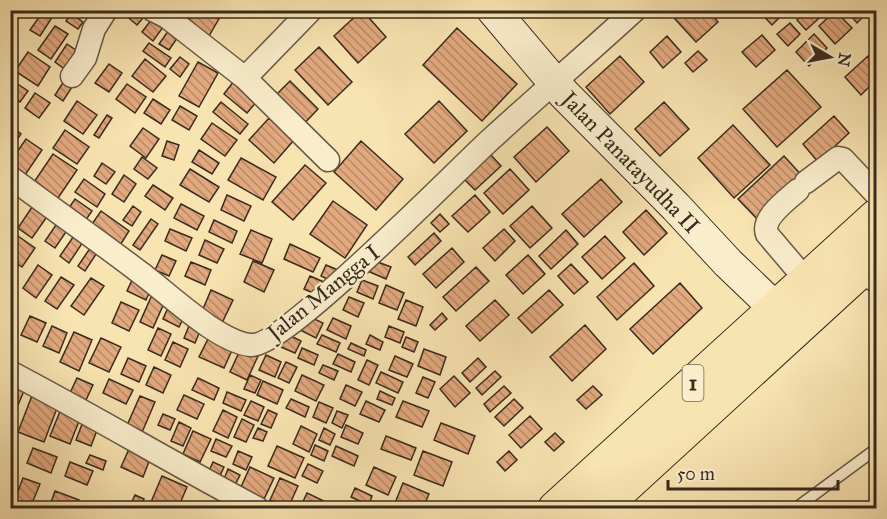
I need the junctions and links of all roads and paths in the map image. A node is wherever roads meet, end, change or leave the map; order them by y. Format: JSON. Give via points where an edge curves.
{"nodes":[{"id":1,"x":106,"y":10,"type":"edge"},
{"id":2,"x":153,"y":10,"type":"edge"},
{"id":3,"x":311,"y":10,"type":"edge"},
{"id":4,"x":494,"y":10,"type":"edge"},
{"id":5,"x":635,"y":10,"type":"edge"},
{"id":6,"x":72,"y":76,"type":"dead end"},
{"id":7,"x":245,"y":78,"type":"junction"},
{"id":8,"x":555,"y":83,"type":"junction"},
{"id":9,"x":328,"y":160,"type":"dead end"},
{"id":10,"x":10,"y":177,"type":"edge"},
{"id":11,"x":876,"y":194,"type":"edge"},
{"id":12,"x":876,"y":216,"type":"edge"},
{"id":13,"x":859,"y":270,"type":"edge"},
{"id":14,"x":806,"y":280,"type":"junction"},
{"id":15,"x":775,"y":308,"type":"junction"},
{"id":16,"x":10,"y":372,"type":"edge"},
{"id":17,"x":876,"y":449,"type":"edge"},
{"id":18,"x":257,"y":508,"type":"edge"},
{"id":19,"x":555,"y":508,"type":"edge"},
{"id":20,"x":602,"y":508,"type":"edge"},
{"id":21,"x":796,"y":508,"type":"edge"}],
"edges":[{"from":1,"to":6,"type":"street","via":[[94,29],[86,58]]},
{"from":2,"to":7,"type":"street"},
{"from":3,"to":7,"type":"street"},
{"from":4,"to":8,"type":"street","name":"Jalan Panatayudha II"},
{"from":5,"to":8,"type":"street","name":"Jalan Mangga I"},
{"from":7,"to":9,"type":"street"},
{"from":8,"to":10,"type":"street","name":"Jalan Mangga I","via":[[332,289],[267,341],[252,345],[231,340],[193,314]]},
{"from":8,"to":15,"type":"street","name":"Jalan Panatayudha II"},
{"from":11,"to":14,"type":"street","via":[[838,158],[780,206],[767,222],[767,234]]},
{"from":12,"to":13,"type":"main road","number":"1"},
{"from":13,"to":14,"type":"main road","number":"1"},
{"from":13,"to":20,"type":"main road","number":"1"},
{"from":14,"to":15,"type":"main road","number":"1"},
{"from":15,"to":19,"type":"main road","number":"1"},
{"from":16,"to":18,"type":"street"},
{"from":17,"to":21,"type":"lane"}]}
